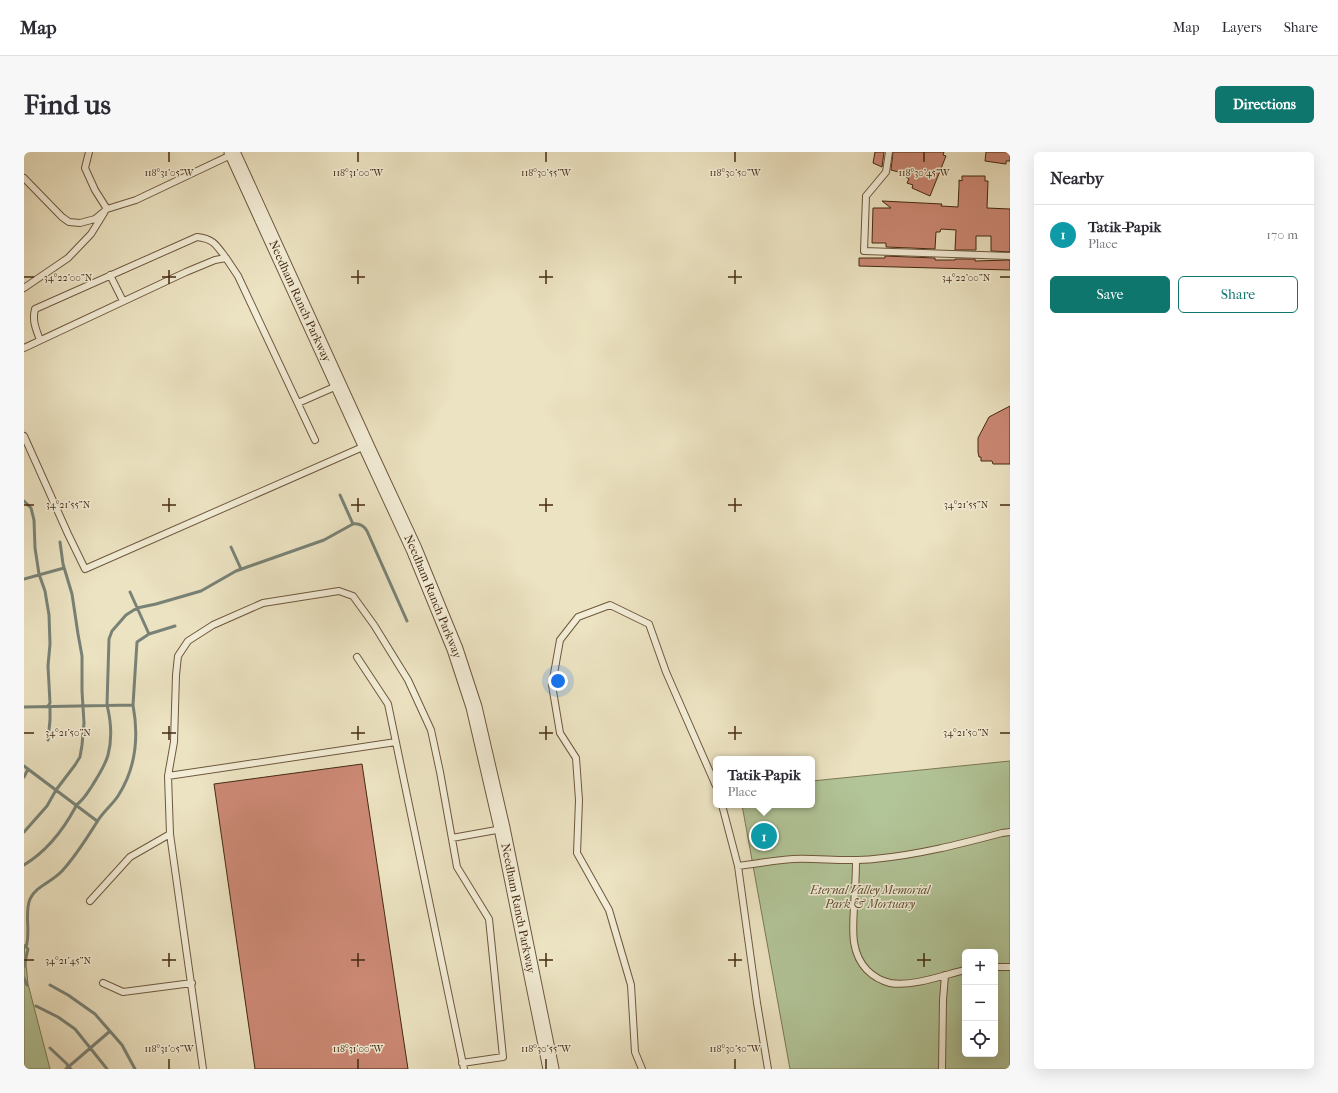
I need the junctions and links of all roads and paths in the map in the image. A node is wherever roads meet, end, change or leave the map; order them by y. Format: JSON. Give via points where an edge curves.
{"nodes":[{"id":1,"x":89,"y":152,"type":"edge"},
{"id":2,"x":889,"y":152,"type":"edge"},
{"id":3,"x":233,"y":153,"type":"edge"},
{"id":4,"x":24,"y":178,"type":"edge"},
{"id":5,"x":106,"y":209,"type":"junction"},
{"id":6,"x":1010,"y":256,"type":"edge"},
{"id":7,"x":226,"y":258,"type":"junction"},
{"id":8,"x":110,"y":275,"type":"junction"},
{"id":9,"x":24,"y":288,"type":"edge"},
{"id":10,"x":123,"y":301,"type":"junction"},
{"id":11,"x":40,"y":340,"type":"junction"},
{"id":12,"x":24,"y":348,"type":"edge"},
{"id":13,"x":339,"y":385,"type":"junction"},
{"id":14,"x":298,"y":403,"type":"junction"},
{"id":15,"x":24,"y":436,"type":"edge"},
{"id":16,"x":315,"y":440,"type":"dead end"},
{"id":17,"x":366,"y":446,"type":"junction"},
{"id":18,"x":357,"y":657,"type":"dead end"},
{"id":19,"x":396,"y":742,"type":"junction"},
{"id":20,"x":168,"y":776,"type":"junction"},
{"id":21,"x":713,"y":779,"type":"edge"},
{"id":22,"x":723,"y":808,"type":"edge"},
{"id":23,"x":502,"y":828,"type":"junction"},
{"id":24,"x":1010,"y":832,"type":"edge"},
{"id":25,"x":170,"y":834,"type":"junction"},
{"id":26,"x":452,"y":838,"type":"junction"},
{"id":27,"x":856,"y":861,"type":"junction"},
{"id":28,"x":738,"y":866,"type":"junction"},
{"id":29,"x":90,"y":901,"type":"dead end"},
{"id":30,"x":998,"y":967,"type":"edge"},
{"id":31,"x":1010,"y":967,"type":"edge"},
{"id":32,"x":962,"y":971,"type":"edge"},
{"id":33,"x":945,"y":975,"type":"junction"},
{"id":34,"x":103,"y":983,"type":"dead end"},
{"id":35,"x":192,"y":983,"type":"junction"},
{"id":36,"x":463,"y":1066,"type":"edge"},
{"id":37,"x":204,"y":1069,"type":"edge"},
{"id":38,"x":551,"y":1069,"type":"edge"},
{"id":39,"x":642,"y":1069,"type":"edge"},
{"id":40,"x":768,"y":1069,"type":"edge"},
{"id":41,"x":942,"y":1069,"type":"edge"}],
"edges":[{"from":1,"to":5,"type":"lane","via":[[85,168]]},
{"from":2,"to":6,"type":"lane","via":[[886,172],[866,196],[864,251]]},
{"from":3,"to":5,"type":"lane","via":[[136,200]]},
{"from":3,"to":13,"type":"street","name":"Needham Ranch Parkway"},
{"from":4,"to":5,"type":"lane","via":[[62,218],[69,222],[80,223],[95,219]]},
{"from":5,"to":9,"type":"lane","via":[[91,234],[68,258]]},
{"from":7,"to":8,"type":"lane","via":[[215,244],[207,238],[197,236]]},
{"from":7,"to":10,"type":"lane","via":[[186,272]]},
{"from":7,"to":14,"type":"lane","via":[[238,276]]},
{"from":8,"to":10,"type":"lane"},
{"from":8,"to":11,"type":"lane","via":[[35,309],[34,325]]},
{"from":10,"to":11,"type":"lane"},
{"from":11,"to":12,"type":"lane"},
{"from":13,"to":14,"type":"lane"},
{"from":13,"to":17,"type":"street","name":"Needham Ranch Parkway"},
{"from":14,"to":16,"type":"lane"},
{"from":15,"to":17,"type":"lane","via":[[85,569]]},
{"from":17,"to":23,"type":"street","name":"Needham Ranch Parkway","via":[[414,549],[455,649],[474,707]]},
{"from":18,"to":19,"type":"lane","via":[[388,704]]},
{"from":19,"to":20,"type":"lane"},
{"from":19,"to":36,"type":"lane"},
{"from":20,"to":25,"type":"lane"},
{"from":20,"to":26,"type":"lane","via":[[174,742],[178,656],[188,641],[213,625],[263,603],[339,591],[354,596],[374,625],[408,680],[431,730]]},
{"from":21,"to":39,"type":"lane","via":[[666,672],[649,624],[610,605],[578,617],[560,640],[552,685],[560,733],[576,758],[579,800],[577,853],[609,910],[631,985],[635,1052]]},
{"from":22,"to":28,"type":"lane"},
{"from":23,"to":26,"type":"lane"},
{"from":23,"to":38,"type":"street","name":"Needham Ranch Parkway"},
{"from":24,"to":27,"type":"lane","via":[[927,851]]},
{"from":25,"to":29,"type":"lane","via":[[130,858]]},
{"from":25,"to":35,"type":"lane"},
{"from":26,"to":36,"type":"lane","via":[[457,868],[489,919],[504,1057]]},
{"from":27,"to":28,"type":"lane","via":[[792,859]]},
{"from":27,"to":33,"type":"lane","via":[[853,938],[860,963],[880,980],[891,983]]},
{"from":28,"to":40,"type":"lane"},
{"from":30,"to":31,"type":"lane"},
{"from":32,"to":33,"type":"lane"},
{"from":33,"to":41,"type":"lane"},
{"from":34,"to":35,"type":"lane","via":[[123,992]]},
{"from":35,"to":37,"type":"lane"}]}
